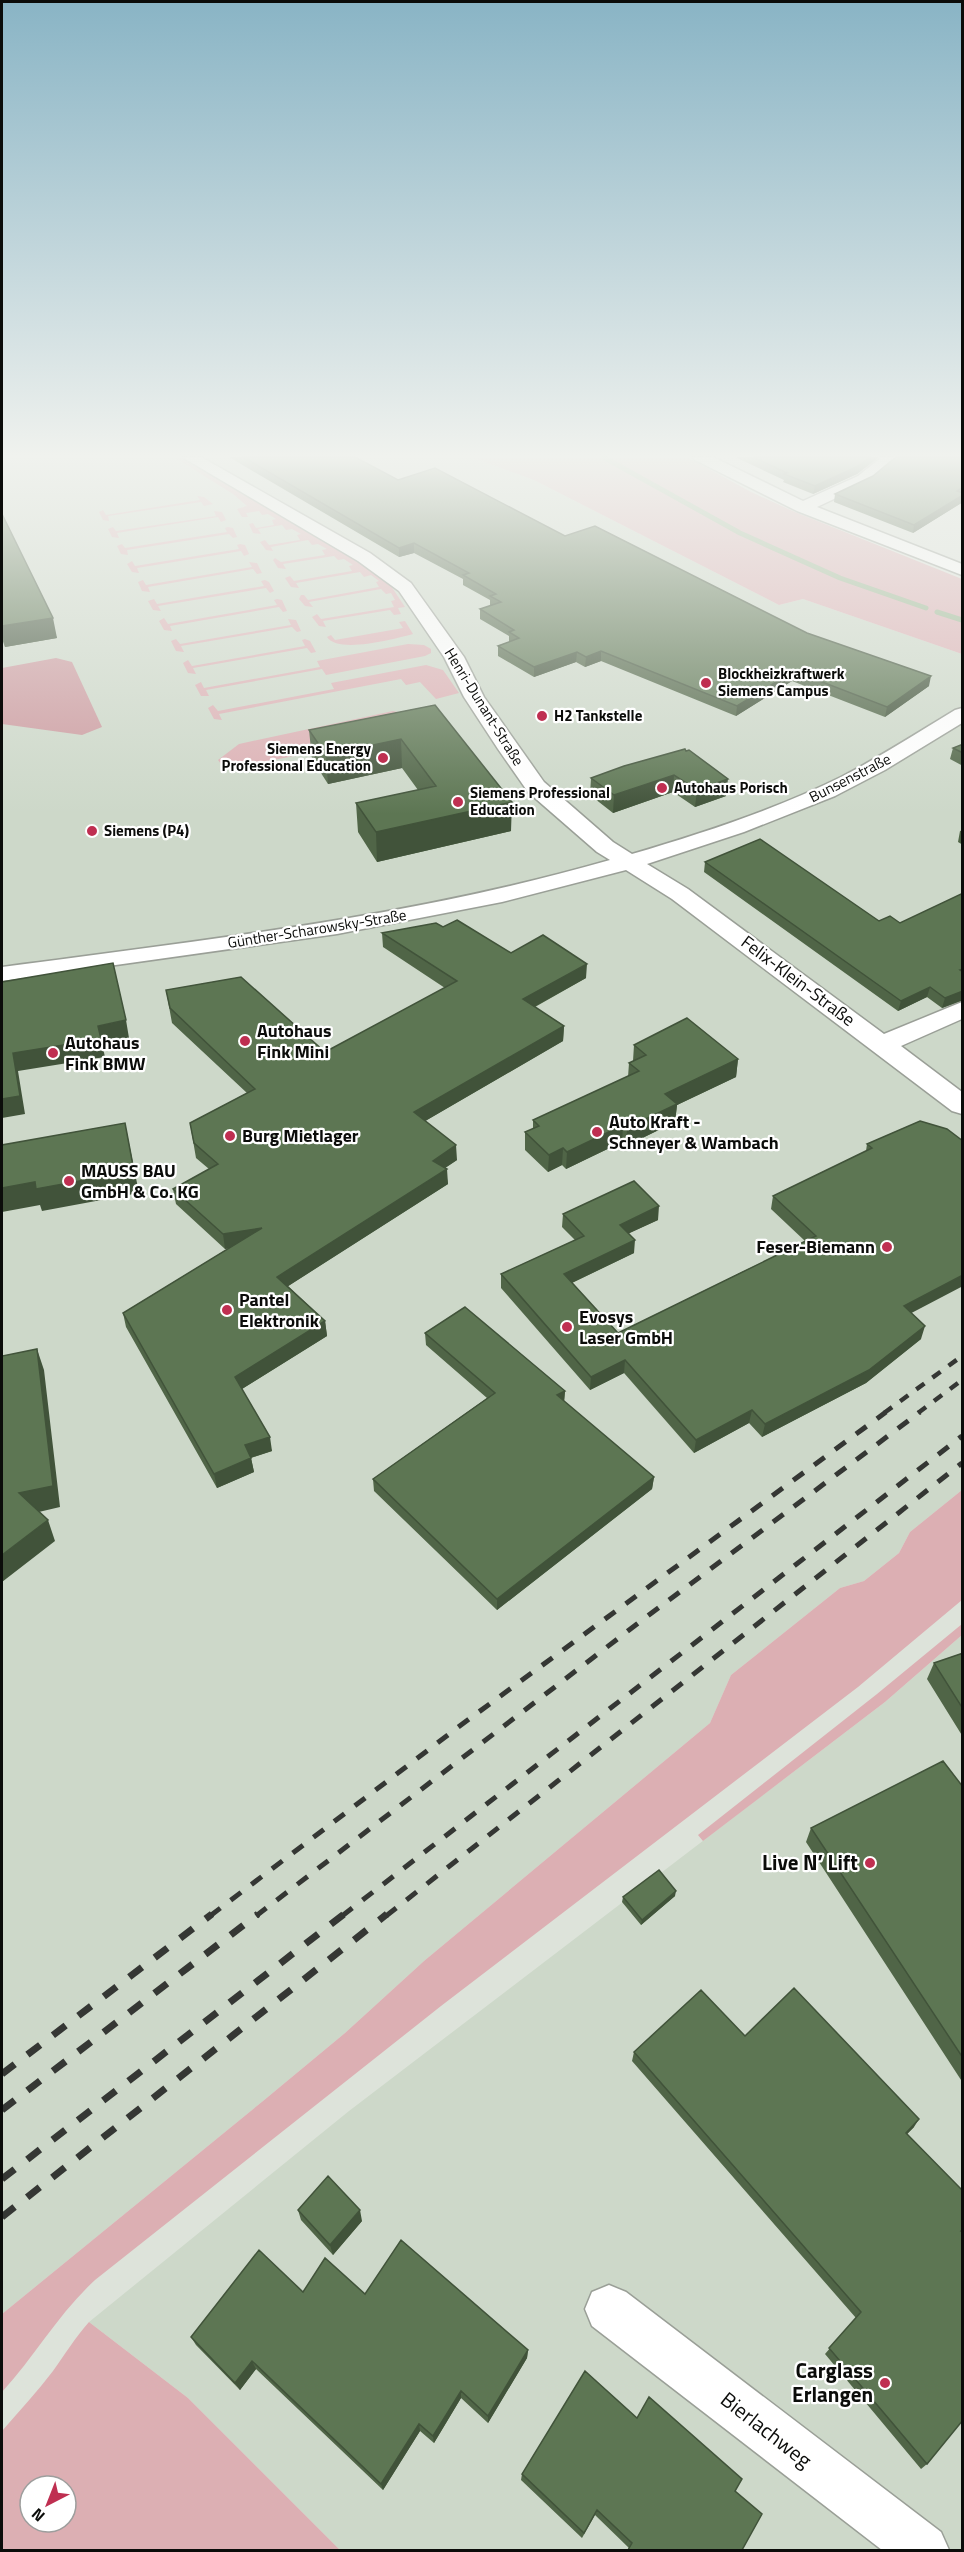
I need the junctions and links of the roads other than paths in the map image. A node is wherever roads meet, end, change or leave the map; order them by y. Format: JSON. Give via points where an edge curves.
{"nodes":[{"id":1,"x":391,"y":576,"type":"edge"},
{"id":2,"x":963,"y":714,"type":"edge"},
{"id":3,"x":629,"y":863,"type":"junction"},
{"id":4,"x":2,"y":974,"type":"edge"},
{"id":5,"x":963,"y":1010,"type":"edge"},
{"id":6,"x":884,"y":1044,"type":"junction"},
{"id":7,"x":963,"y":1105,"type":"edge"},
{"id":8,"x":609,"y":2310,"type":"dead end"},
{"id":9,"x":923,"y":2550,"type":"edge"}],
"edges":[{"from":1,"to":3,"type":"street","name":"Henri-Dunant-Straße","via":[[405,586],[536,787]]},
{"from":2,"to":3,"type":"street","name":"Bunsenstraße","via":[[831,789],[753,821]]},
{"from":3,"to":4,"type":"street","name":"Günther-Scharowsky-Straße","via":[[550,884],[357,924]]},
{"from":3,"to":6,"type":"street","name":"Felix-Klein-Straße","via":[[680,894]]},
{"from":5,"to":6,"type":"street"},
{"from":6,"to":7,"type":"street","name":"Felix-Klein-Straße"},
{"from":8,"to":9,"type":"street","name":"Bierlachweg"}]}
